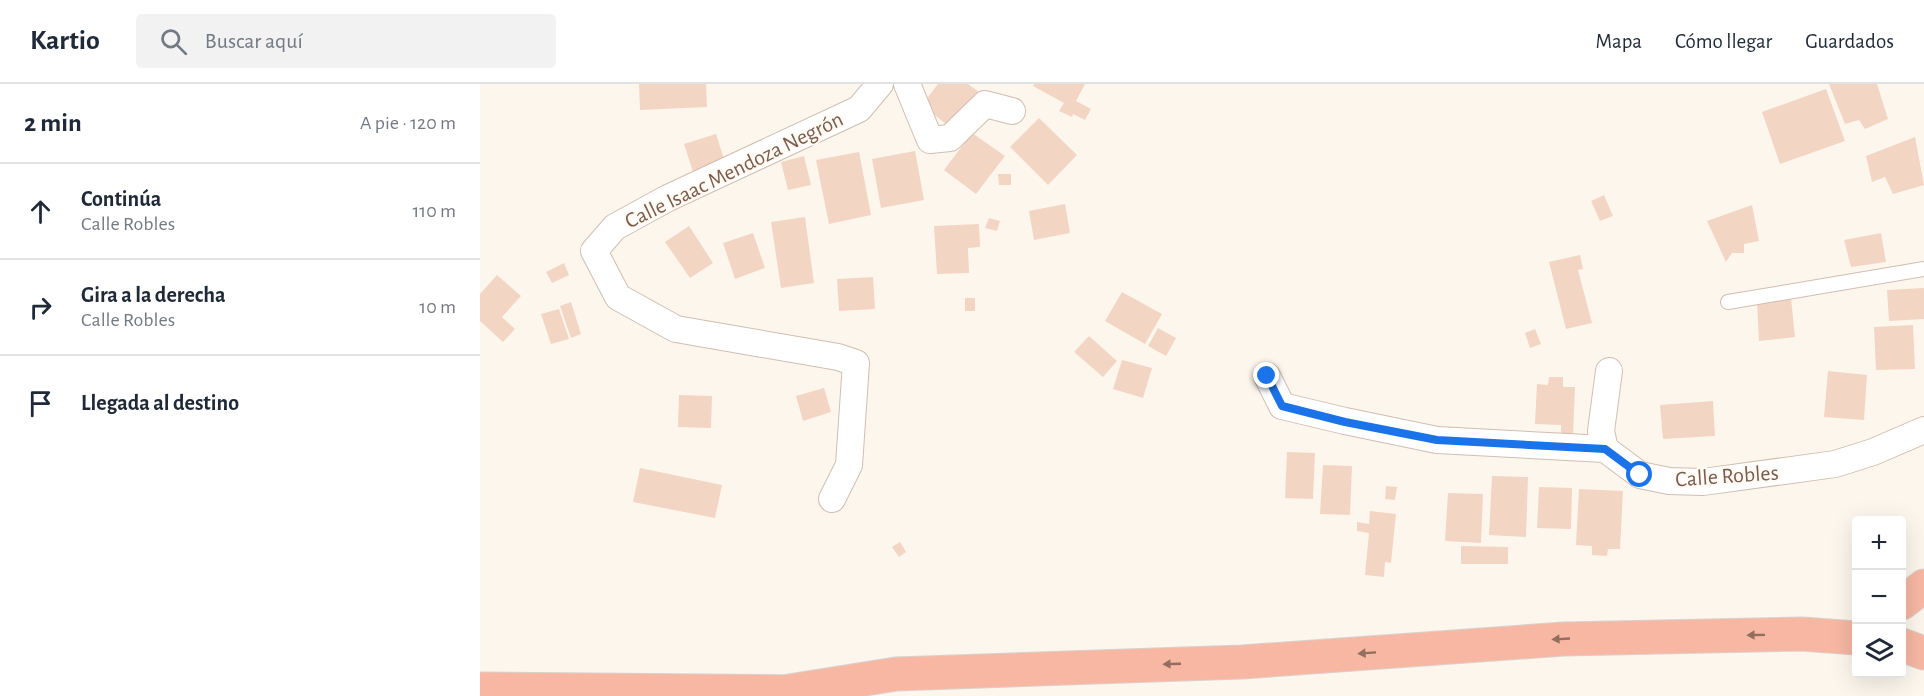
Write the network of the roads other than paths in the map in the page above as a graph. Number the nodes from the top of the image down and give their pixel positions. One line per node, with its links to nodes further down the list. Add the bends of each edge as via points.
1 (880, 84): 10 (street, Calle Isaac Mendoza Negrón, via 859,110 668,198 615,227 594,251 618,297 676,329 856,363 849,465)
2 (907, 84): 3 (street, via 930,140 950,138 985,104)
3 (1012, 111)
4 (1924, 269): 5 (lane)
5 (1728, 302)
6 (1609, 370): 9 (street, via 1601,431)
7 (1267, 376): 9 (street, via 1282,406 1345,422 1437,440)
8 (1924, 430): 9 (street, Calle Robles, via 1835,464 1703,482 1640,475)
9 (1605, 449)
10 (832, 499)
11 (1924, 586): 12 (highway)
12 (1906, 600)
13 (1852, 622): 14 (highway)
14 (1802, 634): 15 (highway); 19 (highway, one-way to 19, via 1564,639 1242,662 896,674)
15 (1852, 638)
16 (1906, 646): 17 (highway)
17 (1924, 652)
18 (480, 689): 19 (highway)
19 (783, 692): 20 (highway)
20 (924, 696)

